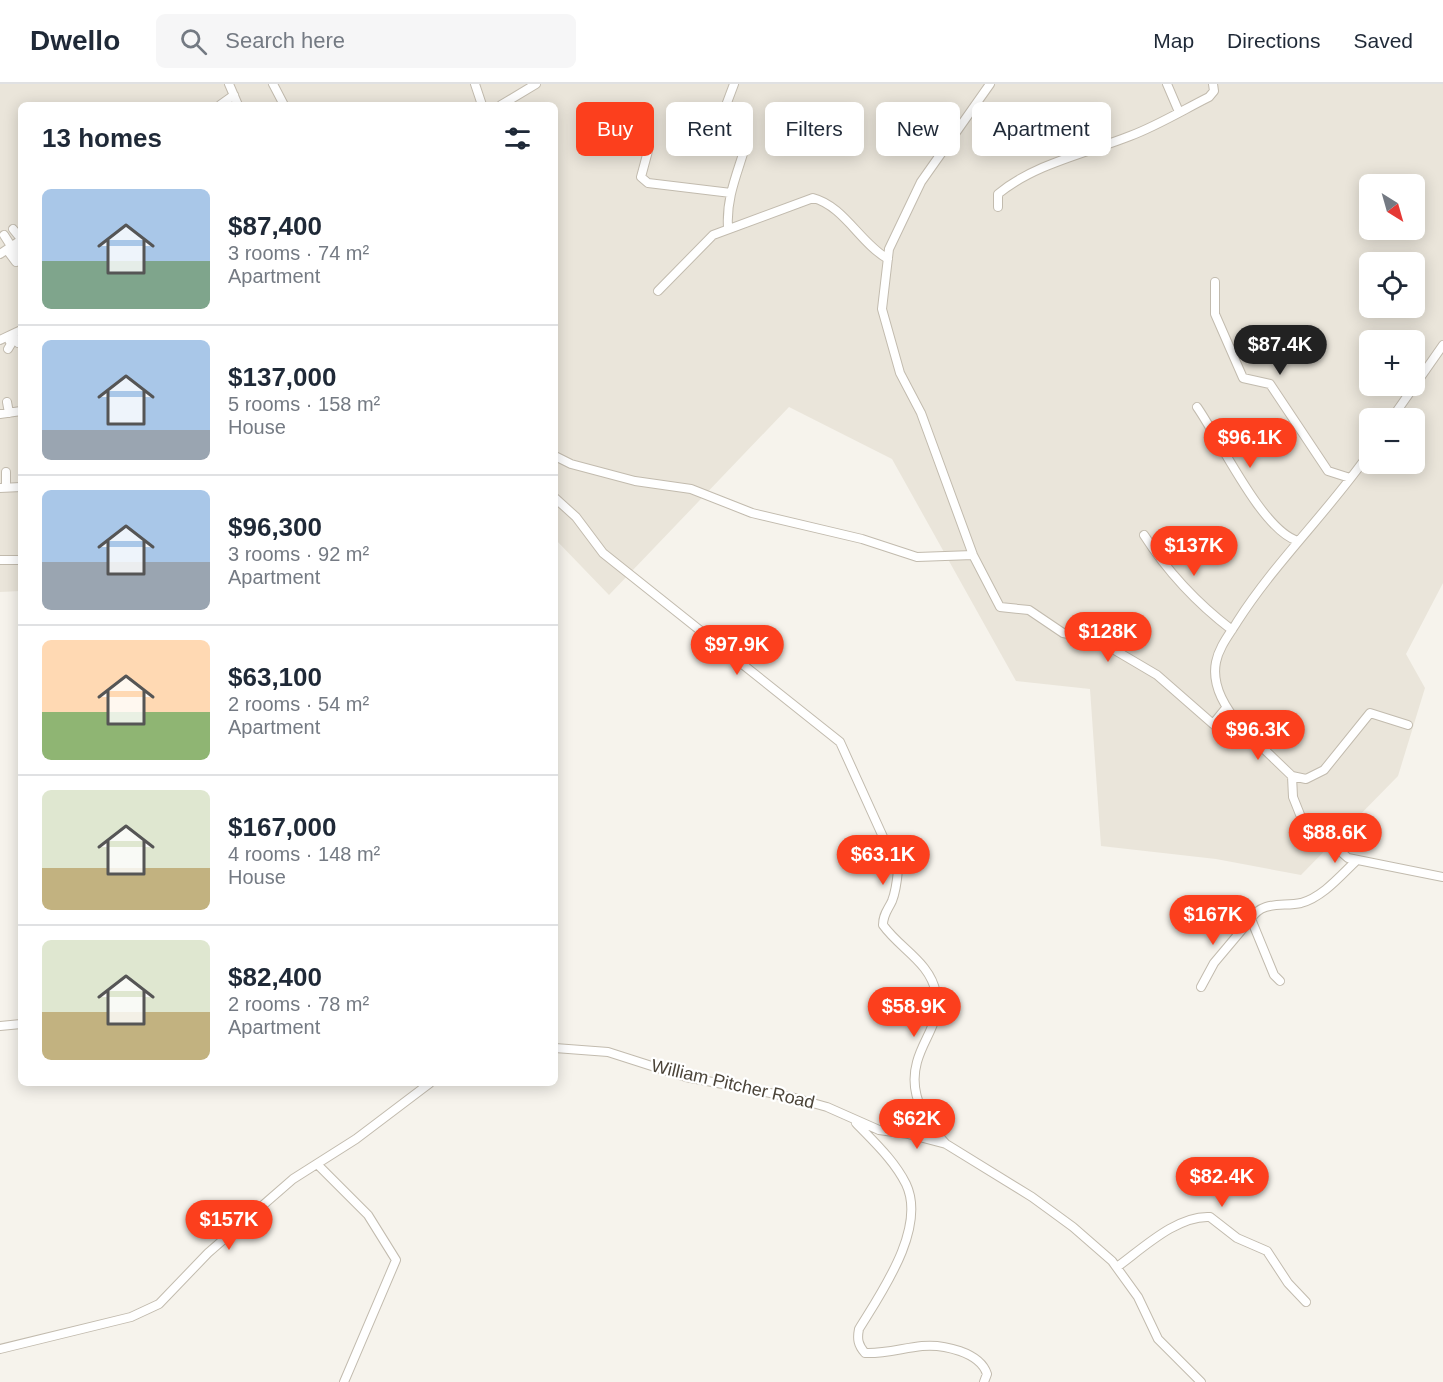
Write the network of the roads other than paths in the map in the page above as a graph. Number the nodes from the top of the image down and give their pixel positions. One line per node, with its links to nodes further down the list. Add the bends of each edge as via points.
1 (229, 84): 9 (street)
2 (273, 84): 12 (street)
3 (475, 84): 13 (street)
4 (536, 84): 14 (street)
5 (735, 84): 17 (street, via 722,116 746,144)
6 (990, 84): 24 (street, via 921,182 889,249)
7 (1167, 84): 15 (street)
8 (1213, 84): 15 (street, via 1214,91 1209,97)
9 (234, 95): 10 (street); 11 (street)
10 (224, 102)
11 (237, 102)
12 (282, 102)
13 (481, 102)
14 (506, 102)
15 (1179, 112): 18 (street, via 1133,135 1026,176 998,194)
16 (647, 156): 17 (street, via 641,177 648,183)
17 (731, 193): 19 (street)
18 (998, 207)
19 (728, 227): 24 (street, via 813,198 831,206); 26 (street, via 713,235)
20 (13, 229): 22 (street)
21 (4, 235): 22 (street)
22 (12, 246): 23 (street)
23 (18, 258)
24 (888, 259): 45 (street, via 882,309 900,373 921,413)
25 (1215, 282): 40 (street, via 1215,314 1243,378 1270,384 1328,471)
26 (658, 291)
27 (7, 338): 28 (street); 30 (street, via 11,344)
28 (18, 343)
29 (1443, 345): 33 (street)
30 (8, 349)
31 (7, 402): 35 (street)
32 (1197, 407): 44 (street, via 1256,502 1285,536)
33 (1399, 408)
34 (18, 412): 35 (street)
35 (9, 413): 36 (street)
36 (0, 414)
37 (558, 458): 45 (street, via 635,481 691,489 752,513 862,539 917,557)
38 (1359, 466): 40 (street)
39 (6, 472): 41 (street)
40 (1350, 478): 44 (street)
41 (3, 487)
42 (558, 501): 64 (street, via 576,517 603,553 840,742 898,870 896,889 885,910 883,925 928,971 936,991 938,1010 917,1062 916,1079 920,1110)
43 (1144, 535): 48 (street, via 1205,609)
44 (1298, 541): 48 (street)
45 (973, 555): 50 (street, via 1000,608 1029,610 1063,633 1096,639 1172,686)
46 (18, 560): 47 (street)
47 (0, 561)
48 (1232, 630): 49 (street, via 1216,663 1217,684)
49 (1226, 708): 50 (street); 52 (street)
50 (1213, 724): 52 (street)
51 (1408, 725): 53 (street, via 1370,713 1317,776)
52 (1242, 728): 53 (street)
53 (1292, 776): 54 (street, via 1294,803 1301,817 1348,858)
54 (1357, 860): 55 (street); 56 (street, via 1305,902 1258,909)
55 (1443, 877)
56 (1251, 920): 57 (street); 58 (street, via 1214,963)
57 (1280, 981)
58 (1202, 987)
59 (18, 1024): 60 (street)
60 (0, 1026)
61 (558, 1048): 63 (street, William Pitcher Road, via 608,1052 686,1077 791,1097 827,1107)
62 (422, 1086): 65 (street)
63 (855, 1122): 64 (street, William Pitcher Road); 70 (street, via 890,1159 907,1186 910,1208 906,1246 860,1329 860,1347 865,1353 924,1346 952,1350 977,1358 987,1374)
64 (946, 1144): 66 (street, William Pitcher Road, via 1065,1221)
65 (318, 1165): 68 (street, via 293,1179 208,1253 159,1304 131,1317); 69 (street, via 368,1215 396,1260)
66 (1116, 1268): 67 (street, via 1179,1225 1210,1217 1237,1238 1268,1251 1288,1283); 71 (street, William Pitcher Road, via 1138,1297 1158,1339)
67 (1306, 1302)
68 (0, 1348)
69 (344, 1382)
70 (984, 1382)
71 (1201, 1382)

